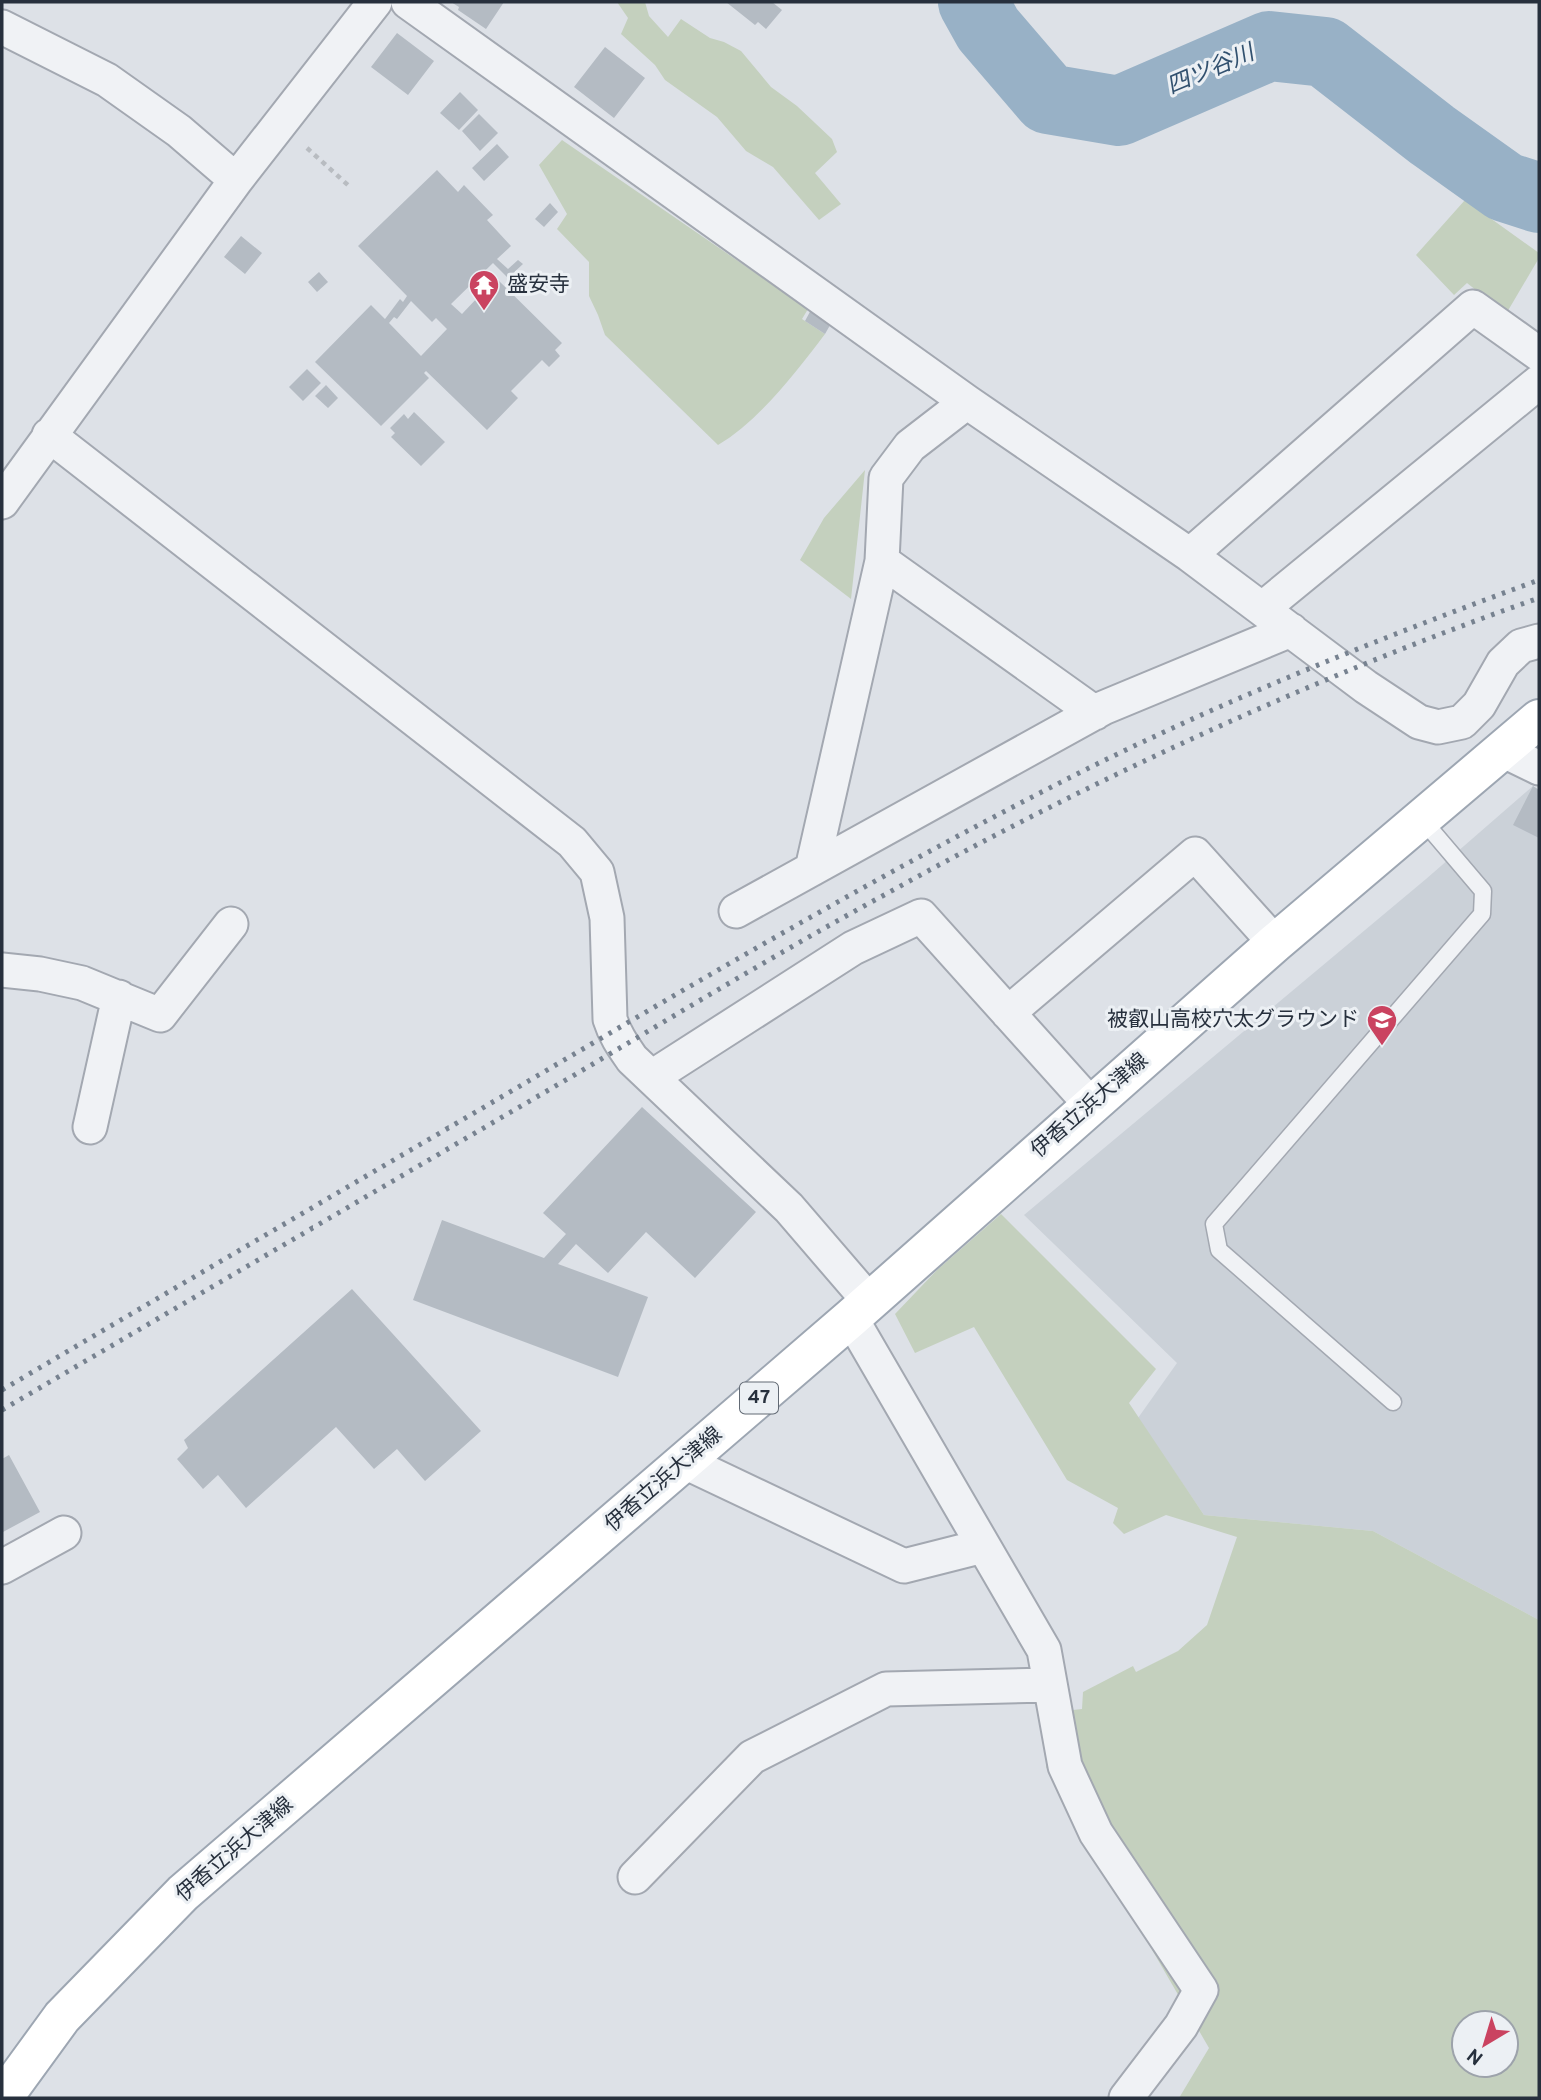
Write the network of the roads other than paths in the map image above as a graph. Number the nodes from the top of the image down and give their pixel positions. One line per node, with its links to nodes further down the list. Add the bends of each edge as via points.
1 (375, 2): 4 (street)
2 (408, 2): 7 (street)
3 (2, 27): 4 (street, via 107,79)
4 (236, 180): 8 (street)
5 (1539, 354): 10 (street, via 1473,307)
6 (1539, 382): 12 (street)
7 (967, 402): 10 (street); 11 (street, via 910,446 886,478)
8 (49, 435): 9 (street); 27 (street, via 572,842 597,872 607,918 614,1031 632,1059)
9 (2, 502)
10 (1190, 555): 12 (street)
11 (881, 561): 15 (street); 20 (street)
12 (1262, 609): 13 (street)
13 (1291, 631): 14 (street, via 1394,707 1438,727 1462,722 1479,705 1503,663 1521,646); 15 (street)
14 (1539, 641)
15 (1095, 713): 20 (street)
16 (1539, 719): 17 (main road, 伊香立浜大津線 / 47)
17 (1502, 750): 18 (street); 19 (main road, 伊香立浜大津線 / 47)
18 (1539, 768)
19 (1421, 818): 23 (main road, 伊香立浜大津線 / 47); 31 (lane, via 1483,891 1482,914 1214,1224 1219,1250)
20 (812, 869): 21 (street)
21 (736, 911)
22 (231, 924): 25 (street, via 160,1015)
23 (1275, 943): 26 (street, via 1195,854); 28 (main road, 伊香立浜大津線 / 47)
24 (2, 970): 25 (street, via 82,983)
25 (119, 997): 29 (street)
26 (1008, 1013): 27 (street, via 921,916 853,948); 28 (street)
27 (653, 1077): 30 (street, via 789,1208)
28 (1091, 1105): 30 (main road, 伊香立浜大津線 / 47)
29 (90, 1127)
30 (860, 1310): 32 (main road, 伊香立浜大津線 / 47); 34 (street)
31 (1393, 1402)
32 (685, 1462): 34 (street, via 904,1566); 38 (main road, 伊香立浜大津線 / 47, via 183,1893 62,2017)
33 (64, 1533): 35 (street)
34 (984, 1546): 36 (street, via 1044,1650)
35 (2, 1567)
36 (1051, 1685): 37 (street, via 886,1689 752,1757); 39 (street, via 1065,1766 1096,1833 1201,1990 1181,2026)
37 (635, 1877)
38 (3, 2098)
39 (1126, 2098)

